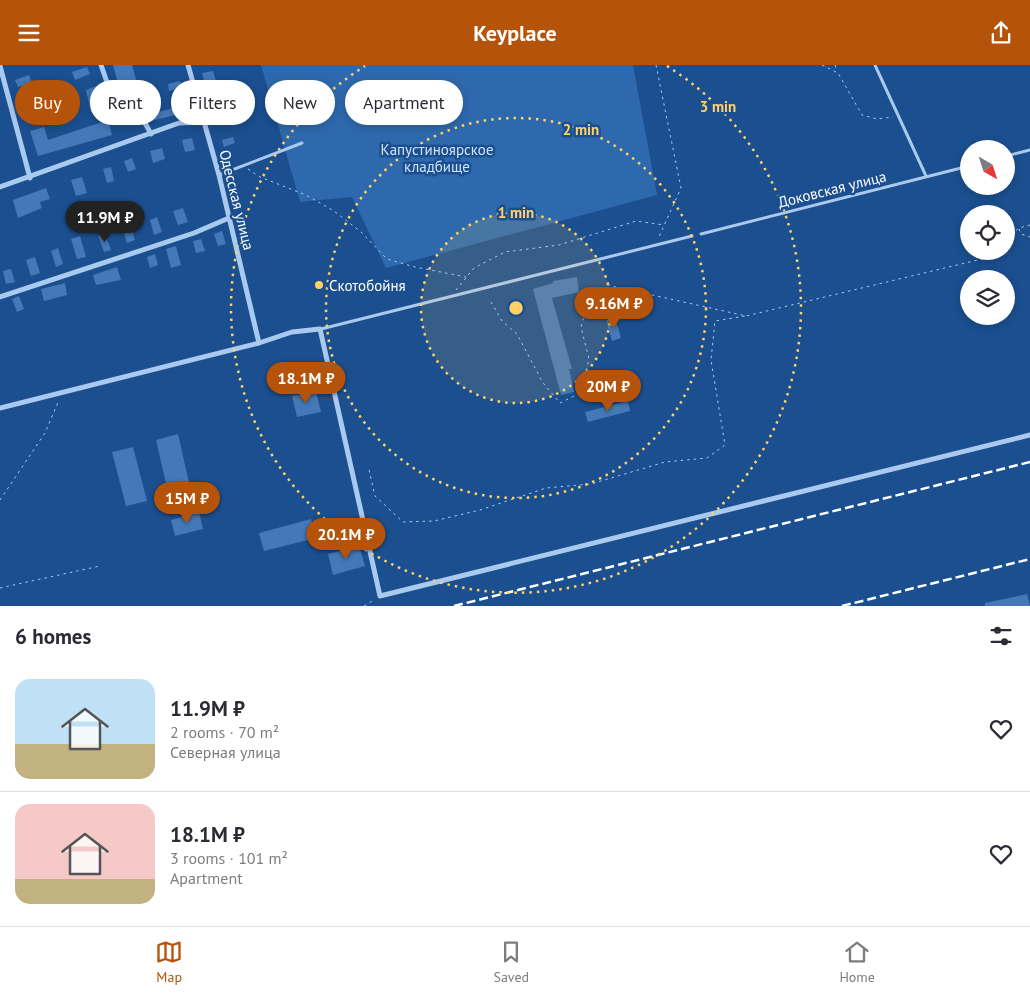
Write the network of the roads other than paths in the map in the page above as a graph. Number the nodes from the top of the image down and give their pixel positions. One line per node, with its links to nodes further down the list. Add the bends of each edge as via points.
1 (101, 65): 8 (street, via 109,88 122,92 138,109)
2 (188, 65): 5 (street, Одесская улица)
3 (875, 65): 15 (lane)
4 (0, 67): 14 (street)
5 (192, 80)
6 (174, 125): 8 (street)
7 (205, 125): 13 (street, Одесская улица)
8 (151, 134): 14 (street)
9 (302, 143): 13 (lane)
10 (1030, 150): 11 (lane)
11 (1015, 154)
12 (960, 168): 15 (lane, Доковская улица)
13 (219, 175): 17 (street, Одесская улица)
14 (30, 177): 16 (street)
15 (926, 177): 18 (lane, Доковская улица)
16 (0, 187)
17 (229, 218): 20 (street, via 194,233); 22 (street, Одесская улица)
18 (701, 234)
19 (692, 236): 21 (lane)
20 (0, 297)
21 (320, 329): 22 (street, via 292,332); 24 (street, via 380,596)
22 (259, 343): 23 (street)
23 (0, 408)
24 (1030, 435)

